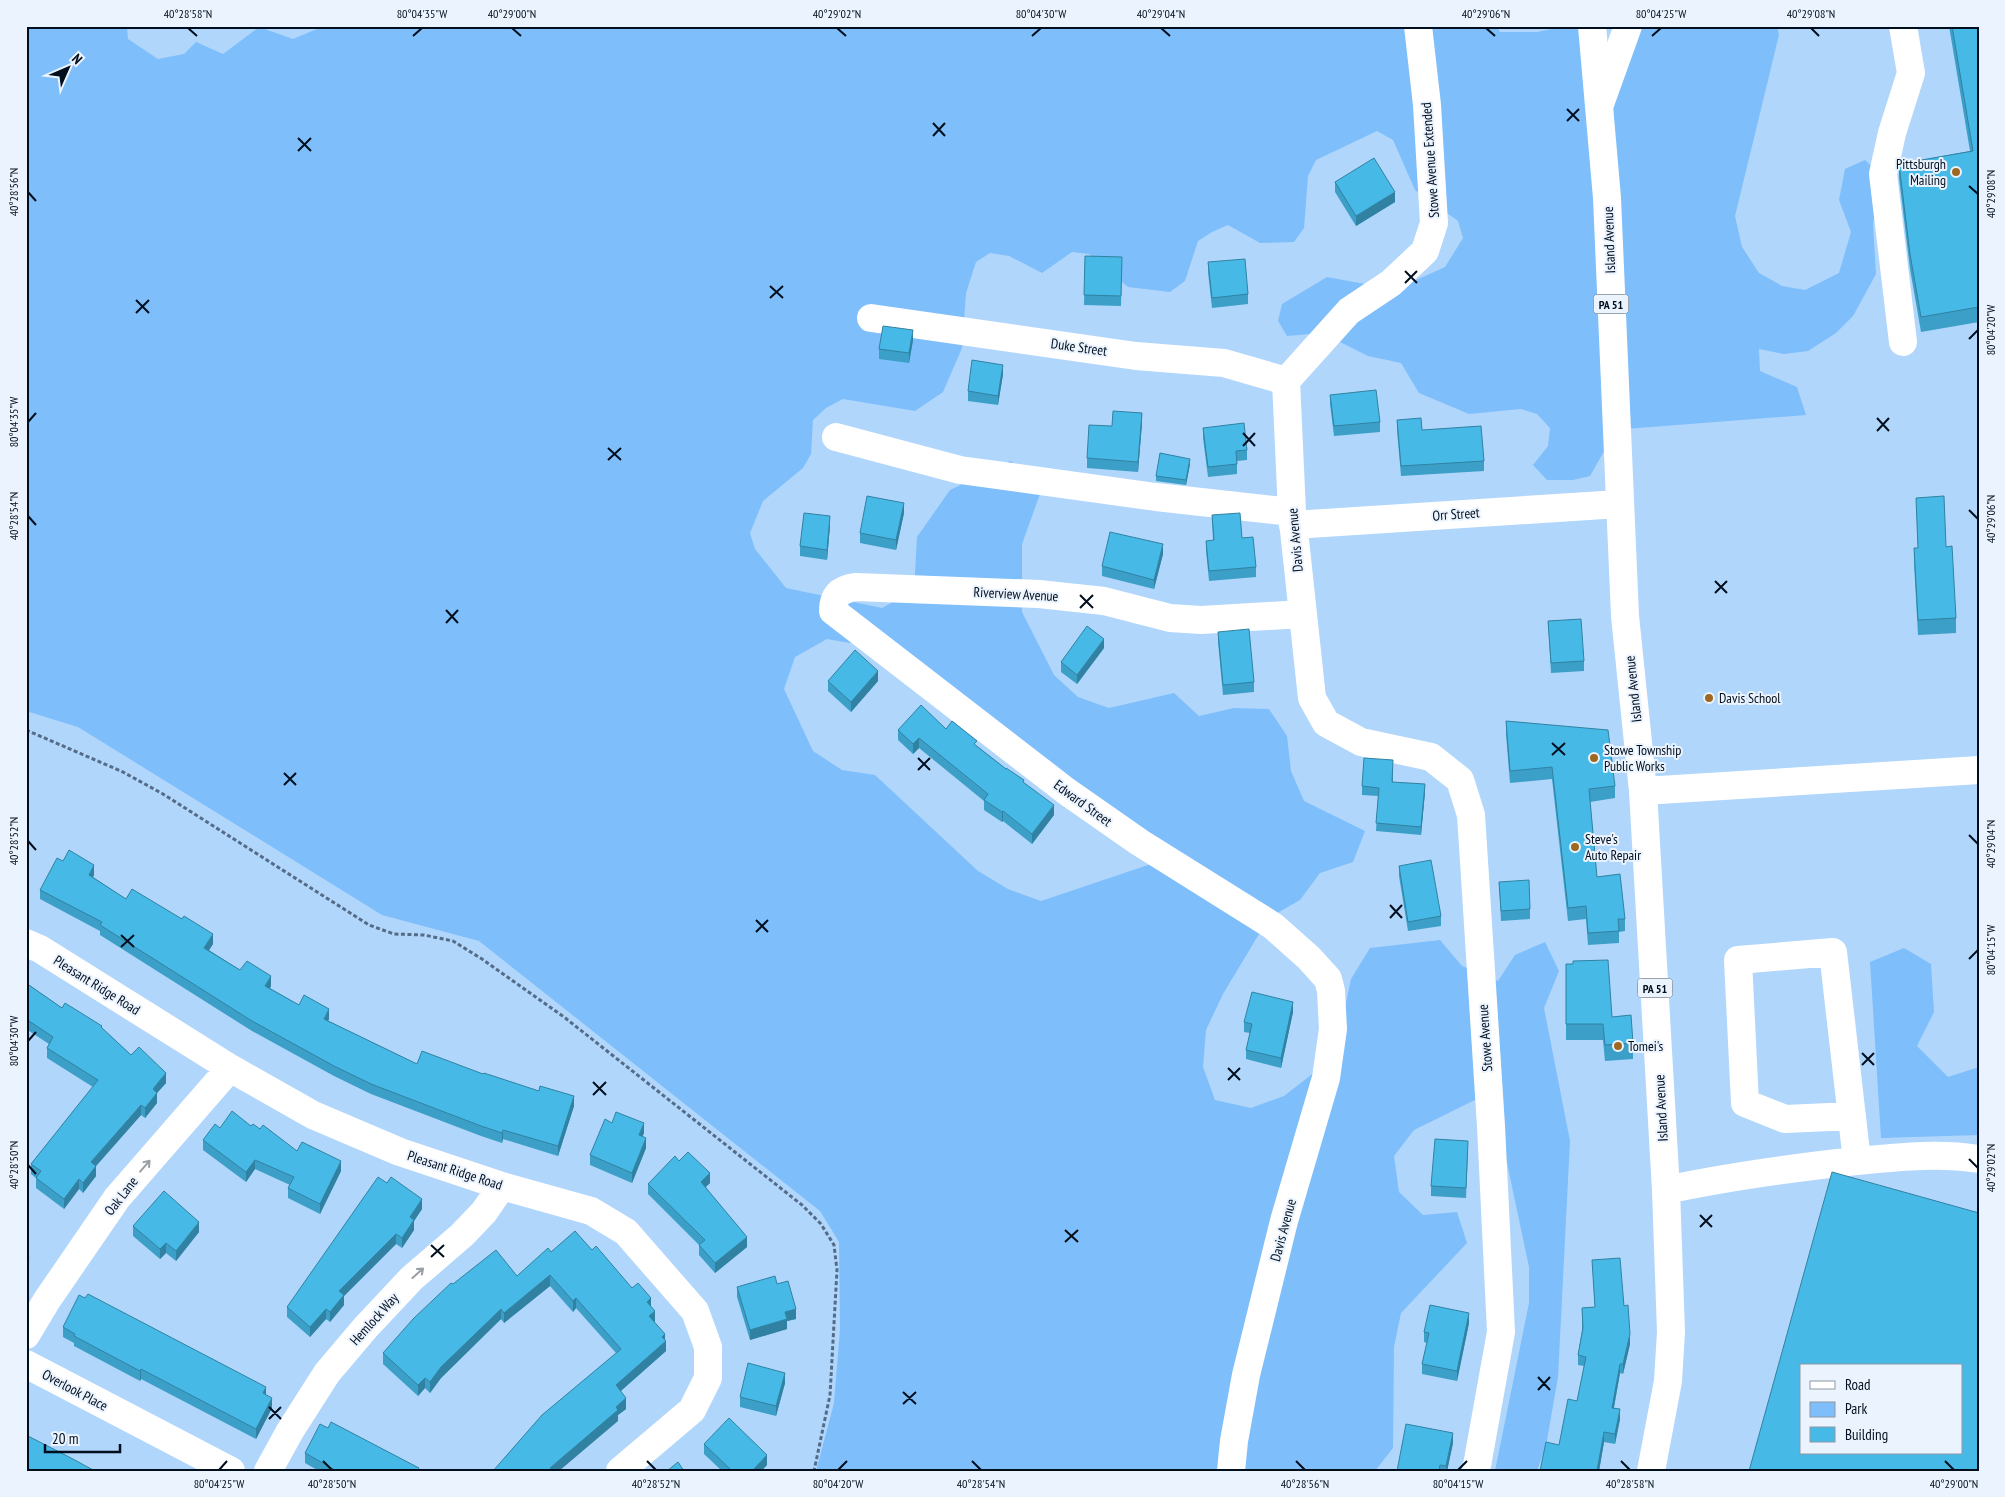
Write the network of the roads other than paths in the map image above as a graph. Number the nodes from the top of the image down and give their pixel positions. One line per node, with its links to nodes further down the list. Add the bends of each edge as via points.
1 (1418, 26): 8 (street, Stowe Avenue Extended, via 1427,105 1434,223 1425,250 1391,283 1350,311)
2 (1592, 26): 5 (street, Island Avenue / PA 51)
3 (1628, 26): 5 (street)
4 (1903, 26): 7 (street, via 1912,73 1892,133 1883,174)
5 (1600, 104): 10 (street, Island Avenue / PA 51, via 1607,198)
6 (871, 318): 8 (street, Duke Street, via 1136,356 1224,363)
7 (1903, 342)
8 (1286, 381): 11 (street, Davis Avenue)
9 (836, 437): 11 (street, Orr Street, via 960,470)
10 (1619, 504): 11 (street, Orr Street); 16 (street, Island Avenue / PA 51)
11 (1293, 518): 13 (street, Davis Avenue)
12 (833, 611): 13 (street, Riverview Avenue, via 833,601 838,593 856,587 1039,594 1104,601 1170,618 1201,620); 18 (street, Edward Street, via 1066,791 1139,842 1272,926 1309,958 1328,979)
13 (1302, 614): 14 (street, Davis Avenue)
14 (1312, 698): 31 (street, Stowe Avenue, via 1326,723 1360,742 1431,757 1460,780 1471,815 1501,1332)
15 (1979, 770): 16 (street)
16 (1643, 791): 24 (street, Island Avenue / PA 51)
17 (26, 943): 19 (street, Pleasant Ridge Road)
18 (1331, 991): 30 (street, Davis Avenue, via 1333,1028 1326,1078 1284,1221 1246,1375)
19 (230, 1068): 23 (street, Pleasant Ridge Road, via 339,1126 400,1152); 25 (street, Oak Lane, one-way to 19, via 117,1198)
20 (1852, 1116): 20 (street, via 1833,952 1738,960 1744,1103 1785,1119); 22 (street)
21 (1979, 1159): 22 (street, via 1909,1156)
22 (1857, 1161): 24 (street, via 1769,1170)
23 (502, 1186): 28 (street, Hemlock Way, one-way to 23, via 327,1373 412,1278 484,1212); 29 (street, Pleasant Ridge Road, via 591,1211 626,1232 695,1311 708,1346 708,1378 692,1410)
24 (1666, 1190): 32 (street, Island Avenue / PA 51, via 1668,1381)
25 (26, 1335)
26 (26, 1364): 27 (street, Overlook Place)
27 (231, 1471)
28 (268, 1471)
29 (620, 1471)
30 (1231, 1471)
31 (1476, 1471)
32 (1651, 1471)

